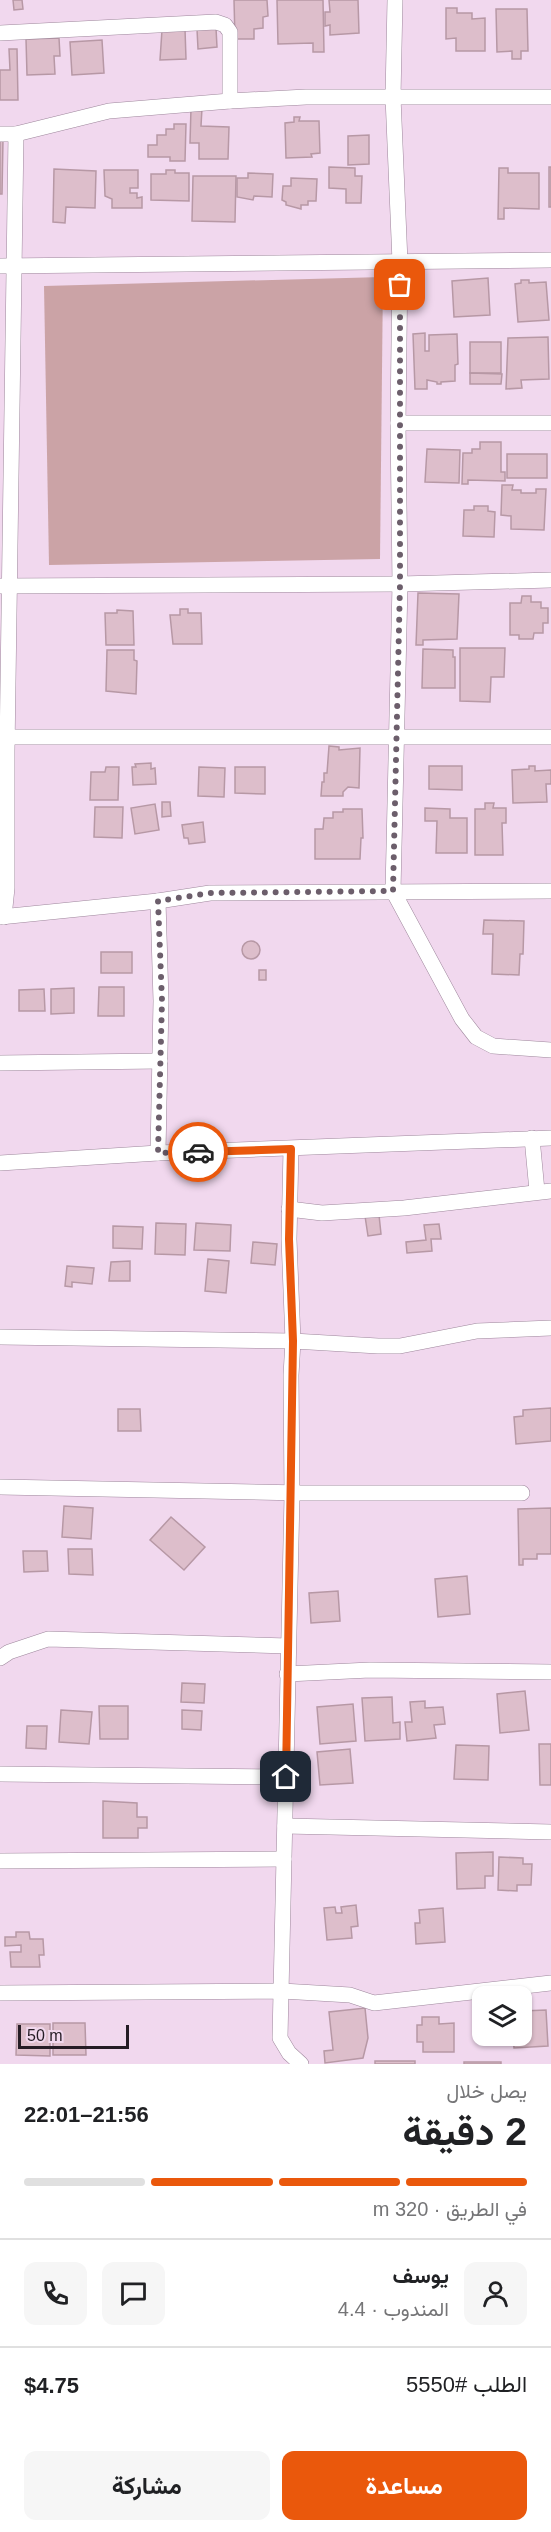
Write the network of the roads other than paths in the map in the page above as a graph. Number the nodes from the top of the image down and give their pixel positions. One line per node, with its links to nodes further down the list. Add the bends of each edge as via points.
1 (395, 0): 3 (street)
2 (0, 33): 5 (street, via 216,22 230,32)
3 (393, 97): 4 (street); 5 (street); 9 (street)
4 (551, 97)
5 (230, 101): 7 (street, via 109,111)
6 (0, 134): 7 (street)
7 (16, 134): 10 (street)
8 (551, 260): 9 (street)
9 (400, 262): 10 (street); 11 (street)
10 (8, 266): 13 (street)
11 (398, 423): 12 (street); 15 (street)
12 (551, 423)
13 (6, 437): 16 (street)
14 (551, 580): 15 (street)
15 (400, 584): 16 (street); 17 (street)
16 (5, 586): 19 (street)
17 (396, 737): 18 (street); 19 (street); 20 (street)
18 (551, 737)
19 (4, 747): 23 (street, via 7,888)
20 (393, 891): 21 (street); 22 (street, via 210,893); 24 (street, via 462,1019 476,1037 493,1046)
21 (551, 891)
22 (158, 901): 23 (street); 25 (street)
23 (2, 917)
24 (551, 1050)
25 (160, 1061): 26 (street); 30 (street)
26 (0, 1063)
27 (532, 1138): 28 (street); 29 (street); 32 (street)
28 (551, 1138)
29 (291, 1149): 30 (street); 33 (street)
30 (158, 1153): 31 (street)
31 (0, 1163)
32 (544, 1191): 33 (street, via 404,1208 322,1213)
33 (289, 1209): 36 (street)
34 (551, 1328): 36 (street, via 477,1331 400,1346)
35 (0, 1337): 36 (street)
36 (293, 1341): 38 (street)
37 (0, 1487): 38 (street)
38 (292, 1493): 39 (street); 40 (street)
39 (522, 1493)
40 (288, 1646): 41 (street, via 48,1639); 43 (street)
41 (0, 1658)
42 (551, 1672): 43 (street, via 370,1670)
43 (287, 1674): 45 (street)
44 (0, 1774): 45 (street)
45 (286, 1777): 46 (street)
46 (285, 1826): 47 (street); 48 (street)
47 (551, 1832)
48 (284, 1858): 49 (street); 51 (street)
49 (0, 1861)
50 (551, 1983): 51 (street, via 374,2003 350,1995)
51 (282, 1991): 52 (street); 53 (street, via 280,2038)
52 (0, 1993)
53 (301, 2064)

